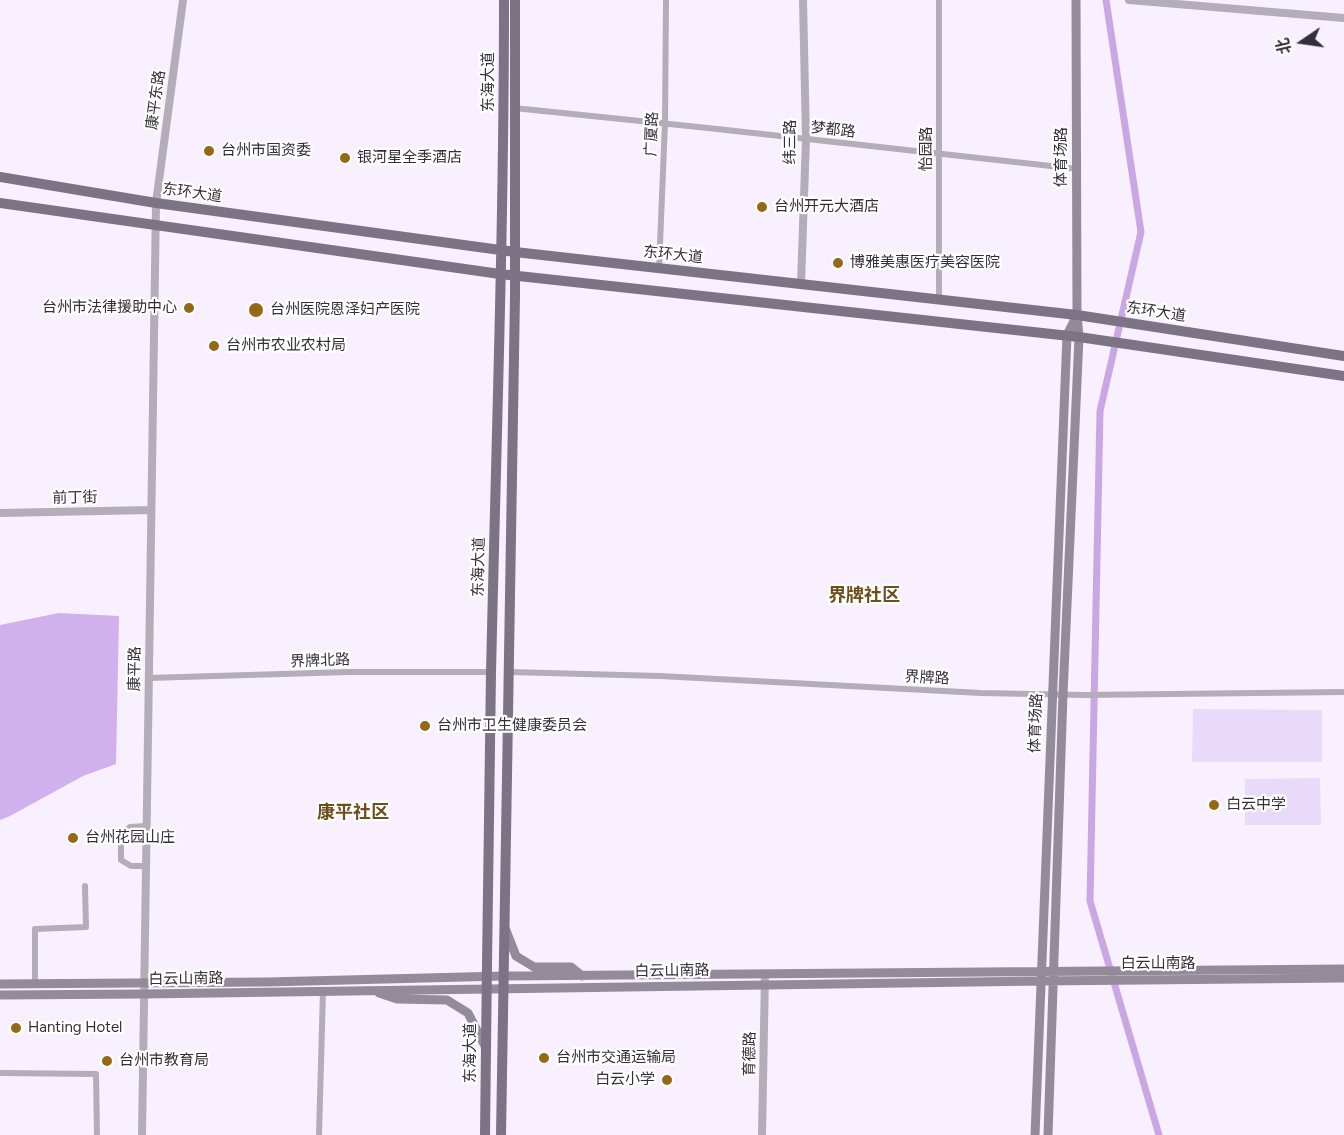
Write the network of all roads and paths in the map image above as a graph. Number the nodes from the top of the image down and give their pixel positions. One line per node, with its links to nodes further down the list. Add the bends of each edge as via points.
1 (183, 0): 17 (street, 康平东路)
2 (504, 0): 19 (main road, 东海大道)
3 (515, 0): 10 (main road, 东海大道)
4 (666, 0): 11 (street, 广厦路)
5 (803, 0): 12 (street, 纬三路)
6 (939, 0): 13 (street, 怡园路)
7 (1076, 0): 14 (main road, 体育场路)
8 (1129, 0): 9 (street)
9 (1344, 18)
10 (514, 108): 11 (street, 梦都路); 20 (main road, 东海大道)
11 (665, 123): 12 (street, 梦都路); 21 (street, 广厦路)
12 (806, 139): 13 (street, 梦都路); 24 (street, 纬三路)
13 (939, 154): 14 (street, 梦都路); 25 (street, 怡园路)
14 (1078, 169): 26 (main road, 体育场路)
15 (0, 177): 17 (main road, 东环大道)
16 (0, 203): 18 (main road)
17 (156, 203): 18 (street, 康平路); 19 (main road, 东环大道)
18 (155, 225): 22 (main road); 32 (street, 康平路)
19 (501, 250): 20 (main road, 东环大道); 22 (main road, 东海大道)
20 (515, 252): 21 (main road, 东环大道); 23 (main road, 东海大道)
21 (659, 269): 24 (main road, 东环大道)
22 (500, 274): 23 (main road); 34 (main road, 东海大道)
23 (515, 276): 27 (main road); 35 (main road, 东海大道)
24 (801, 284): 25 (main road, 东环大道)
25 (939, 298): 26 (main road, 东环大道)
26 (1077, 315): 27 (main road, 体育场路); 28 (main road, 体育场路); 29 (main road, 东环大道)
27 (1067, 335): 28 (main road); 38 (main road, 体育场路)
28 (1079, 337): 30 (main road); 39 (main road, 体育场路)
29 (1341, 354)
30 (1339, 375): 31 (main road)
31 (1344, 384)
32 (151, 510): 33 (street, 前丁街); 36 (street, 康平路)
33 (0, 513)
34 (491, 672): 36 (street, 界牌北路); 51 (main road, 东海大道)
35 (509, 672): 38 (street, 界牌路); 43 (main road, 东海大道)
36 (148, 678): 40 (street, 康平路)
37 (1344, 692): 39 (street, 界牌路)
38 (1052, 694): 39 (street, 界牌路); 49 (main road, 体育场路)
39 (1063, 694): 50 (main road, 体育场路)
40 (146, 826): 41 (street, 康平路); 41 (street, via 130,827 121,834 121,860 131,866)
41 (146, 866): 55 (street, 康平路)
42 (86, 886): 54 (street, via 86,927 35,929)
43 (504, 925): 46 (main road, via 516,956 534,967 571,967); 48 (main road, 东海大道)
44 (1344, 969): 47 (main road, 白云山南路)
45 (765, 974): 46 (main road, 白云山南路); 49 (main road, 白云山南路); 56 (street, 育德路)
46 (582, 975): 48 (main road, 白云山南路)
47 (1128, 975): 50 (main road, 白云山南路); 52 (main road, 白云山南路)
48 (504, 976): 51 (main road, 白云山南路); 57 (main road, 东海大道)
49 (1041, 976): 50 (main road, 白云山南路); 56 (main road, 白云山南路); 71 (main road, 体育场路)
50 (1053, 976): 72 (main road, 体育场路)
51 (486, 977): 55 (main road, 白云山南路); 58 (main road, 东海大道)
52 (1344, 978)
53 (0, 984): 54 (main road, 白云山南路)
54 (35, 984): 55 (main road, 白云山南路)
55 (144, 984): 61 (street, 康平路)
56 (765, 985): 57 (main road, 白云山南路); 70 (street, 育德路)
57 (504, 988): 58 (main road, 白云山南路); 69 (main road, 东海大道)
58 (486, 989): 59 (main road, 白云山南路); 63 (main road, 东海大道)
59 (374, 991): 60 (main road, 白云山南路); 63 (main road, via 397,999 447,1000 468,1013)
60 (324, 992): 61 (main road, 白云山南路); 67 (street)
61 (144, 994): 62 (main road, 白云山南路); 66 (street, 康平路)
62 (0, 995)
63 (486, 1048): 68 (main road, 东海大道)
64 (0, 1073): 65 (street, via 96,1074)
65 (97, 1135)
66 (142, 1135)
67 (319, 1135)
68 (485, 1135)
69 (501, 1135)
70 (762, 1135)
71 (1035, 1135)
72 (1048, 1135)

